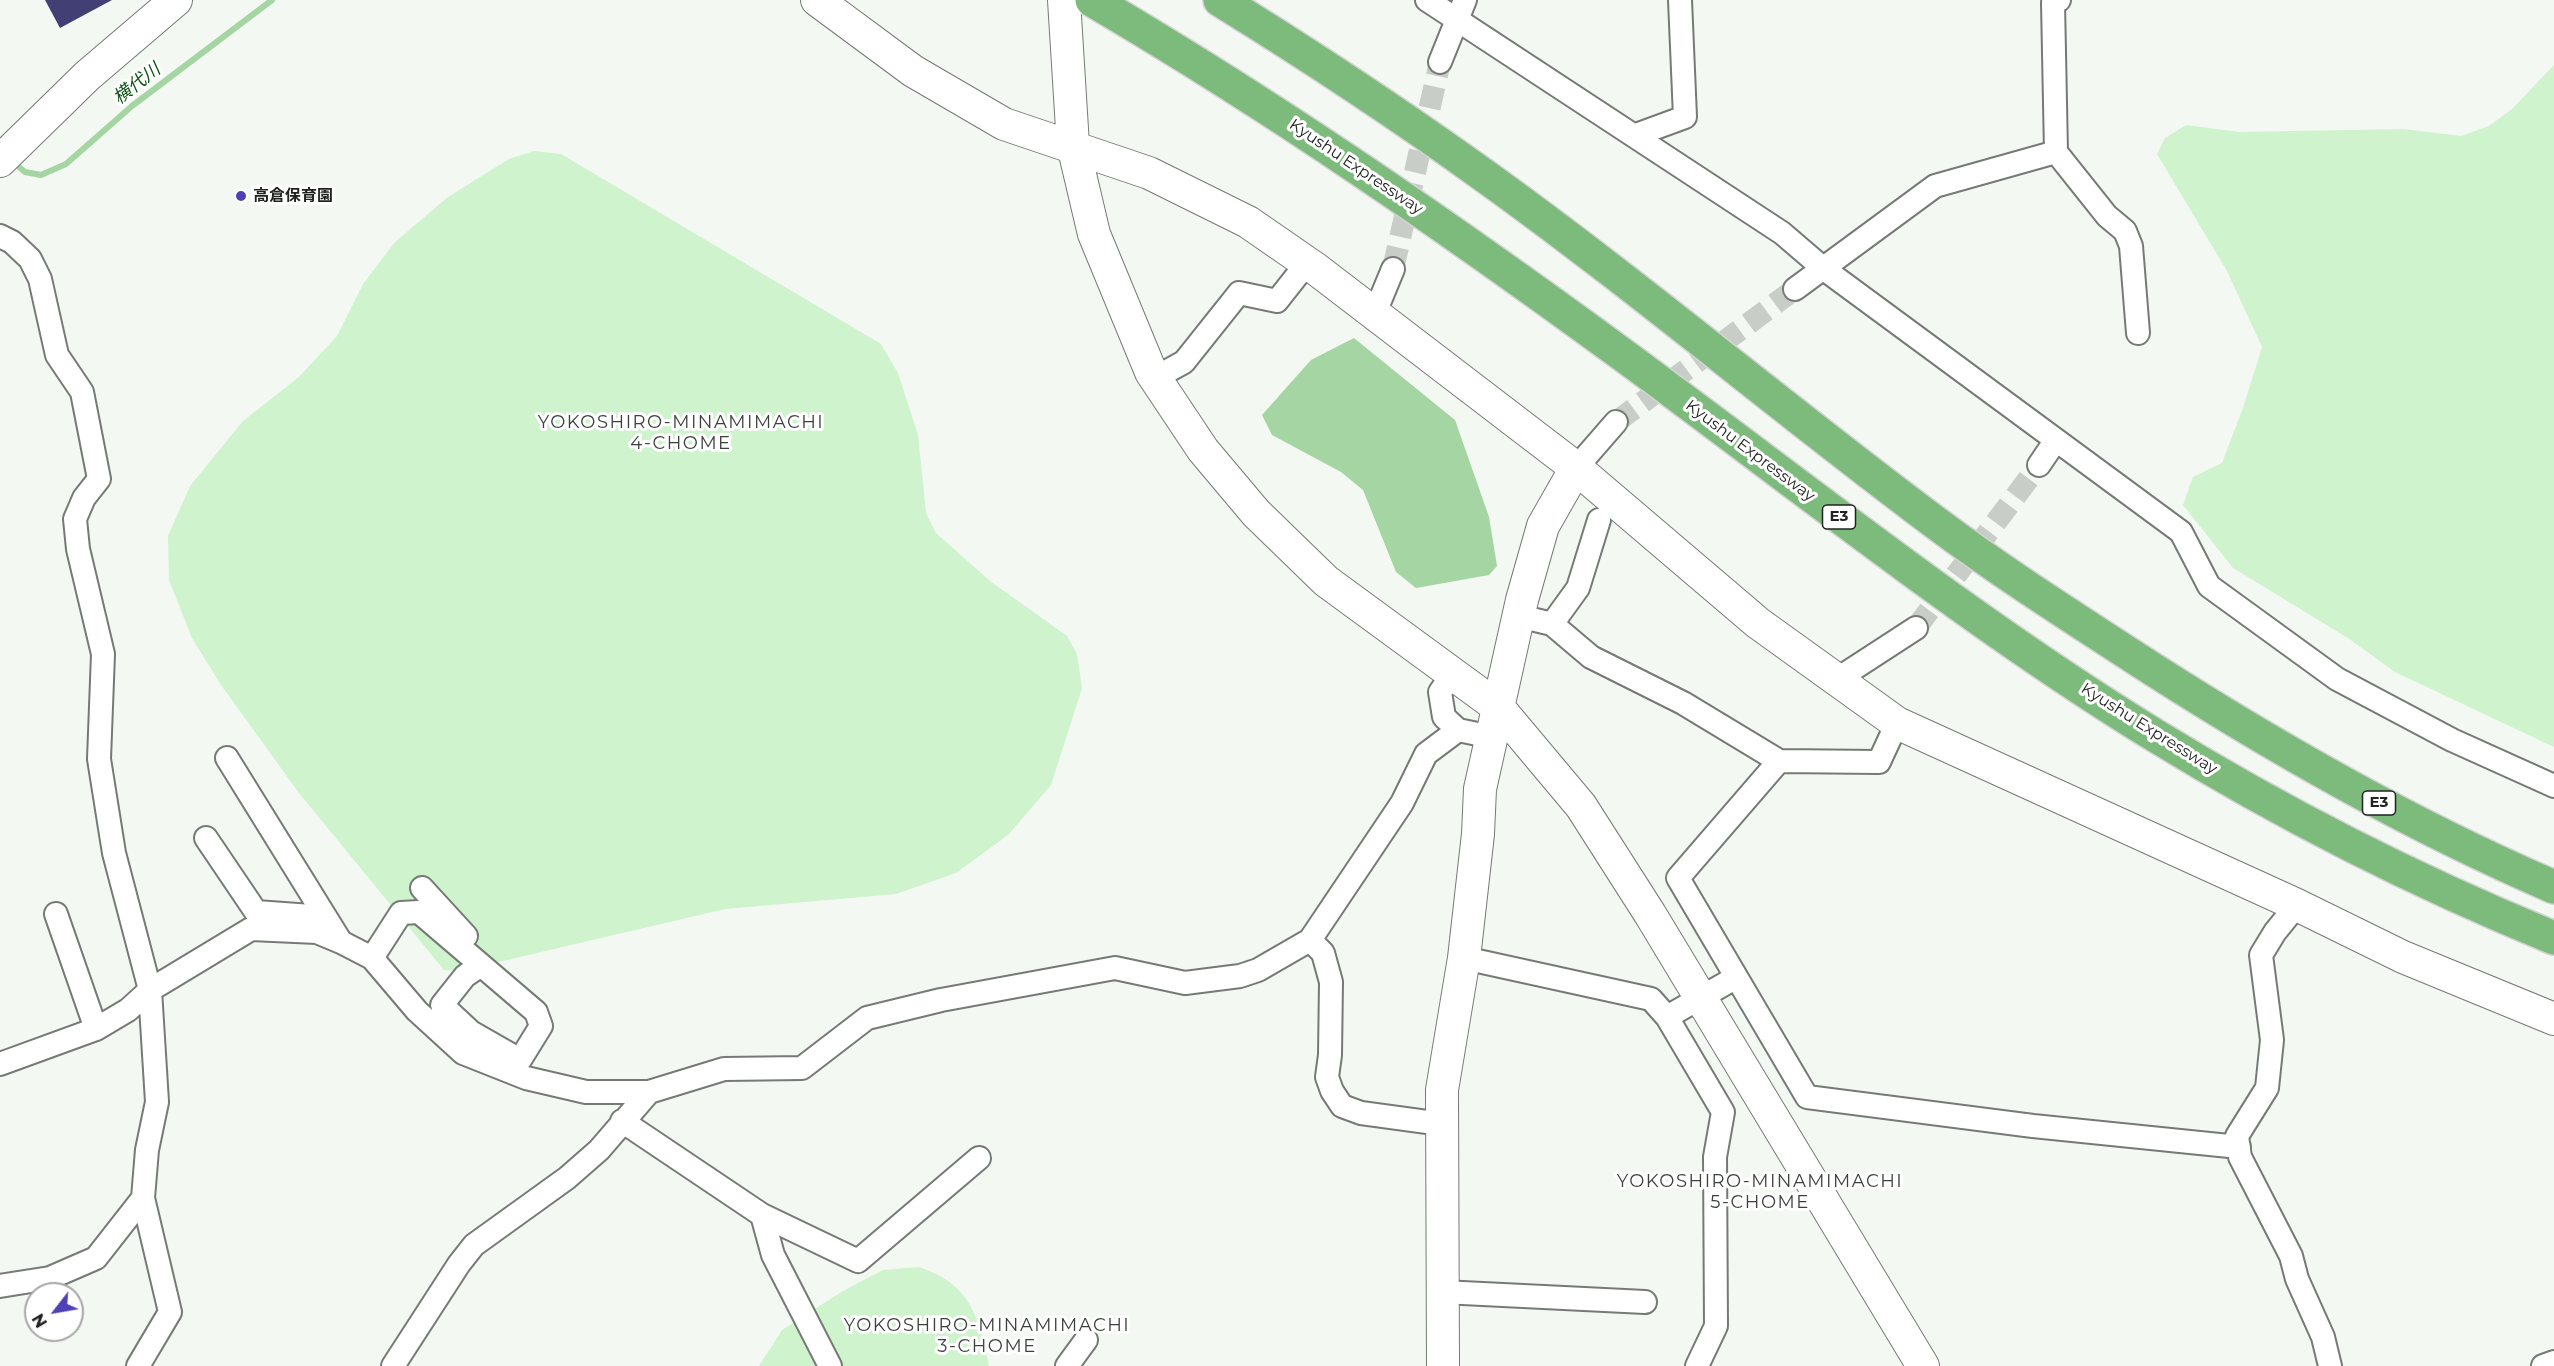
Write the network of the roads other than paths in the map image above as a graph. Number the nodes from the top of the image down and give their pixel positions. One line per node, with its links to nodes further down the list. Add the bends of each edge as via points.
1 (176, 0): 14 (street, via 87,76)
2 (816, 0): 12 (street, via 913,71 1004,124)
3 (1064, 0): 12 (street)
4 (1092, 0): 47 (highway, Kyushu Expressway / E3, via 1293,124 1464,240 1912,570 2156,736 2301,819)
5 (1220, 0): 33 (highway, E3, via 1312,57 1483,174 1939,526)
6 (1427, 0): 9 (street)
7 (1680, 0): 11 (street, via 1685,117)
8 (2055, 1): 13 (street)
9 (1461, 10): 10 (street); 11 (street)
10 (1440, 62)
11 (1636, 135): 18 (street, via 1782,232)
12 (1073, 145): 16 (street, via 1159,177 1248,222); 22 (street, via 1094,234)
13 (2056, 152): 18 (street, via 1935,186); 21 (street, via 2107,216 2125,231 2131,246)
14 (0, 161)
15 (0, 236): 53 (street, via 30,259 40,279 57,355 82,392 99,479 84,498 75,519 78,549 103,654 99,759 114,853)
16 (1307, 263): 20 (street); 22 (street, via 1277,301 1239,293 1184,362)
17 (1393, 269): 20 (street)
18 (1824, 270): 19 (street); 24 (street)
19 (1795, 290)
20 (1374, 315): 26 (street)
21 (2138, 333)
22 (1155, 378): 31 (street, via 1203,450 1256,513 1326,581)
23 (1616, 422): 26 (street)
24 (2056, 440): 25 (street); 39 (street, via 2181,532 2209,586 2337,679 2452,740)
25 (2039, 465)
26 (1576, 468): 28 (street, via 1543,526); 32 (street, via 1758,623)
27 (1599, 520): 29 (street, via 1578,588)
28 (1519, 616): 29 (street); 34 (street)
29 (1552, 624): 38 (street, via 1591,657 1683,703)
30 (1916, 628): 32 (street)
31 (1453, 674): 34 (street); 36 (street, via 1440,692 1444,717)
32 (1836, 680): 35 (street)
33 (2211, 707): 41 (highway); 42 (highway, E3, via 2432,831)
34 (1495, 722): 36 (street); 51 (street, via 1480,789); 54 (street, via 1581,806)
35 (1897, 723): 38 (street, via 1879,762); 44 (street)
36 (1458, 730): 48 (street, via 1426,754 1402,803)
37 (227, 758): 46 (street)
38 (1779, 761): 52 (street, via 1678,878)
39 (2554, 786)
40 (206, 838): 46 (street, via 256,912)
41 (2554, 870)
42 (2554, 886)
43 (422, 888): 50 (street, via 476,946 476,961 419,912 401,913)
44 (2297, 905): 56 (street, via 2403,957); 62 (street, via 2261,955 2272,1040 2267,1088 2237,1136)
45 (56, 914): 57 (street)
46 (325, 917): 49 (street)
47 (2554, 938)
48 (1310, 940): 59 (street, via 1240,976 1185,983 1115,968 941,1000 867,1018 802,1068 724,1069); 61 (street, via 1323,952 1331,982 1328,1077 1342,1106 1360,1113)
49 (340, 942): 50 (street); 53 (street, via 317,932 251,929)
50 (372, 958): 59 (street, via 417,1011 463,1053 526,1078 586,1092)
51 (1464, 958): 55 (street, via 1651,999); 61 (street, via 1442,1090)
52 (1735, 978): 54 (street); 62 (street, via 1807,1097)
53 (150, 990): 57 (street, via 128,1010); 64 (street, via 158,1102 147,1150)
54 (1700, 998): 55 (street); 77 (street)
55 (1667, 1017): 76 (street, via 1723,1112 1715,1157 1716,1326)
56 (2554, 1019)
57 (96, 1029): 58 (street)
58 (0, 1064)
59 (649, 1092): 60 (street)
60 (622, 1121): 65 (street); 72 (street, via 599,1150 567,1178 474,1245)
61 (1442, 1124): 67 (street)
62 (2239, 1147): 78 (street, via 2240,1157 2291,1256 2323,1337)
63 (979, 1158): 65 (street, via 858,1261)
64 (143, 1198): 66 (street, via 96,1258 50,1278); 71 (street, via 170,1312)
65 (762, 1215): 73 (street, via 773,1255)
66 (0, 1286)
67 (1442, 1292): 68 (street); 75 (street)
68 (1645, 1302)
69 (1086, 1340): 74 (street)
70 (2554, 1362): 79 (street)
71 (138, 1366)
72 (393, 1366)
73 (830, 1366)
74 (1067, 1366)
75 (1443, 1366)
76 (1697, 1366)
77 (1923, 1366)
78 (2330, 1366)
79 (2543, 1366)

